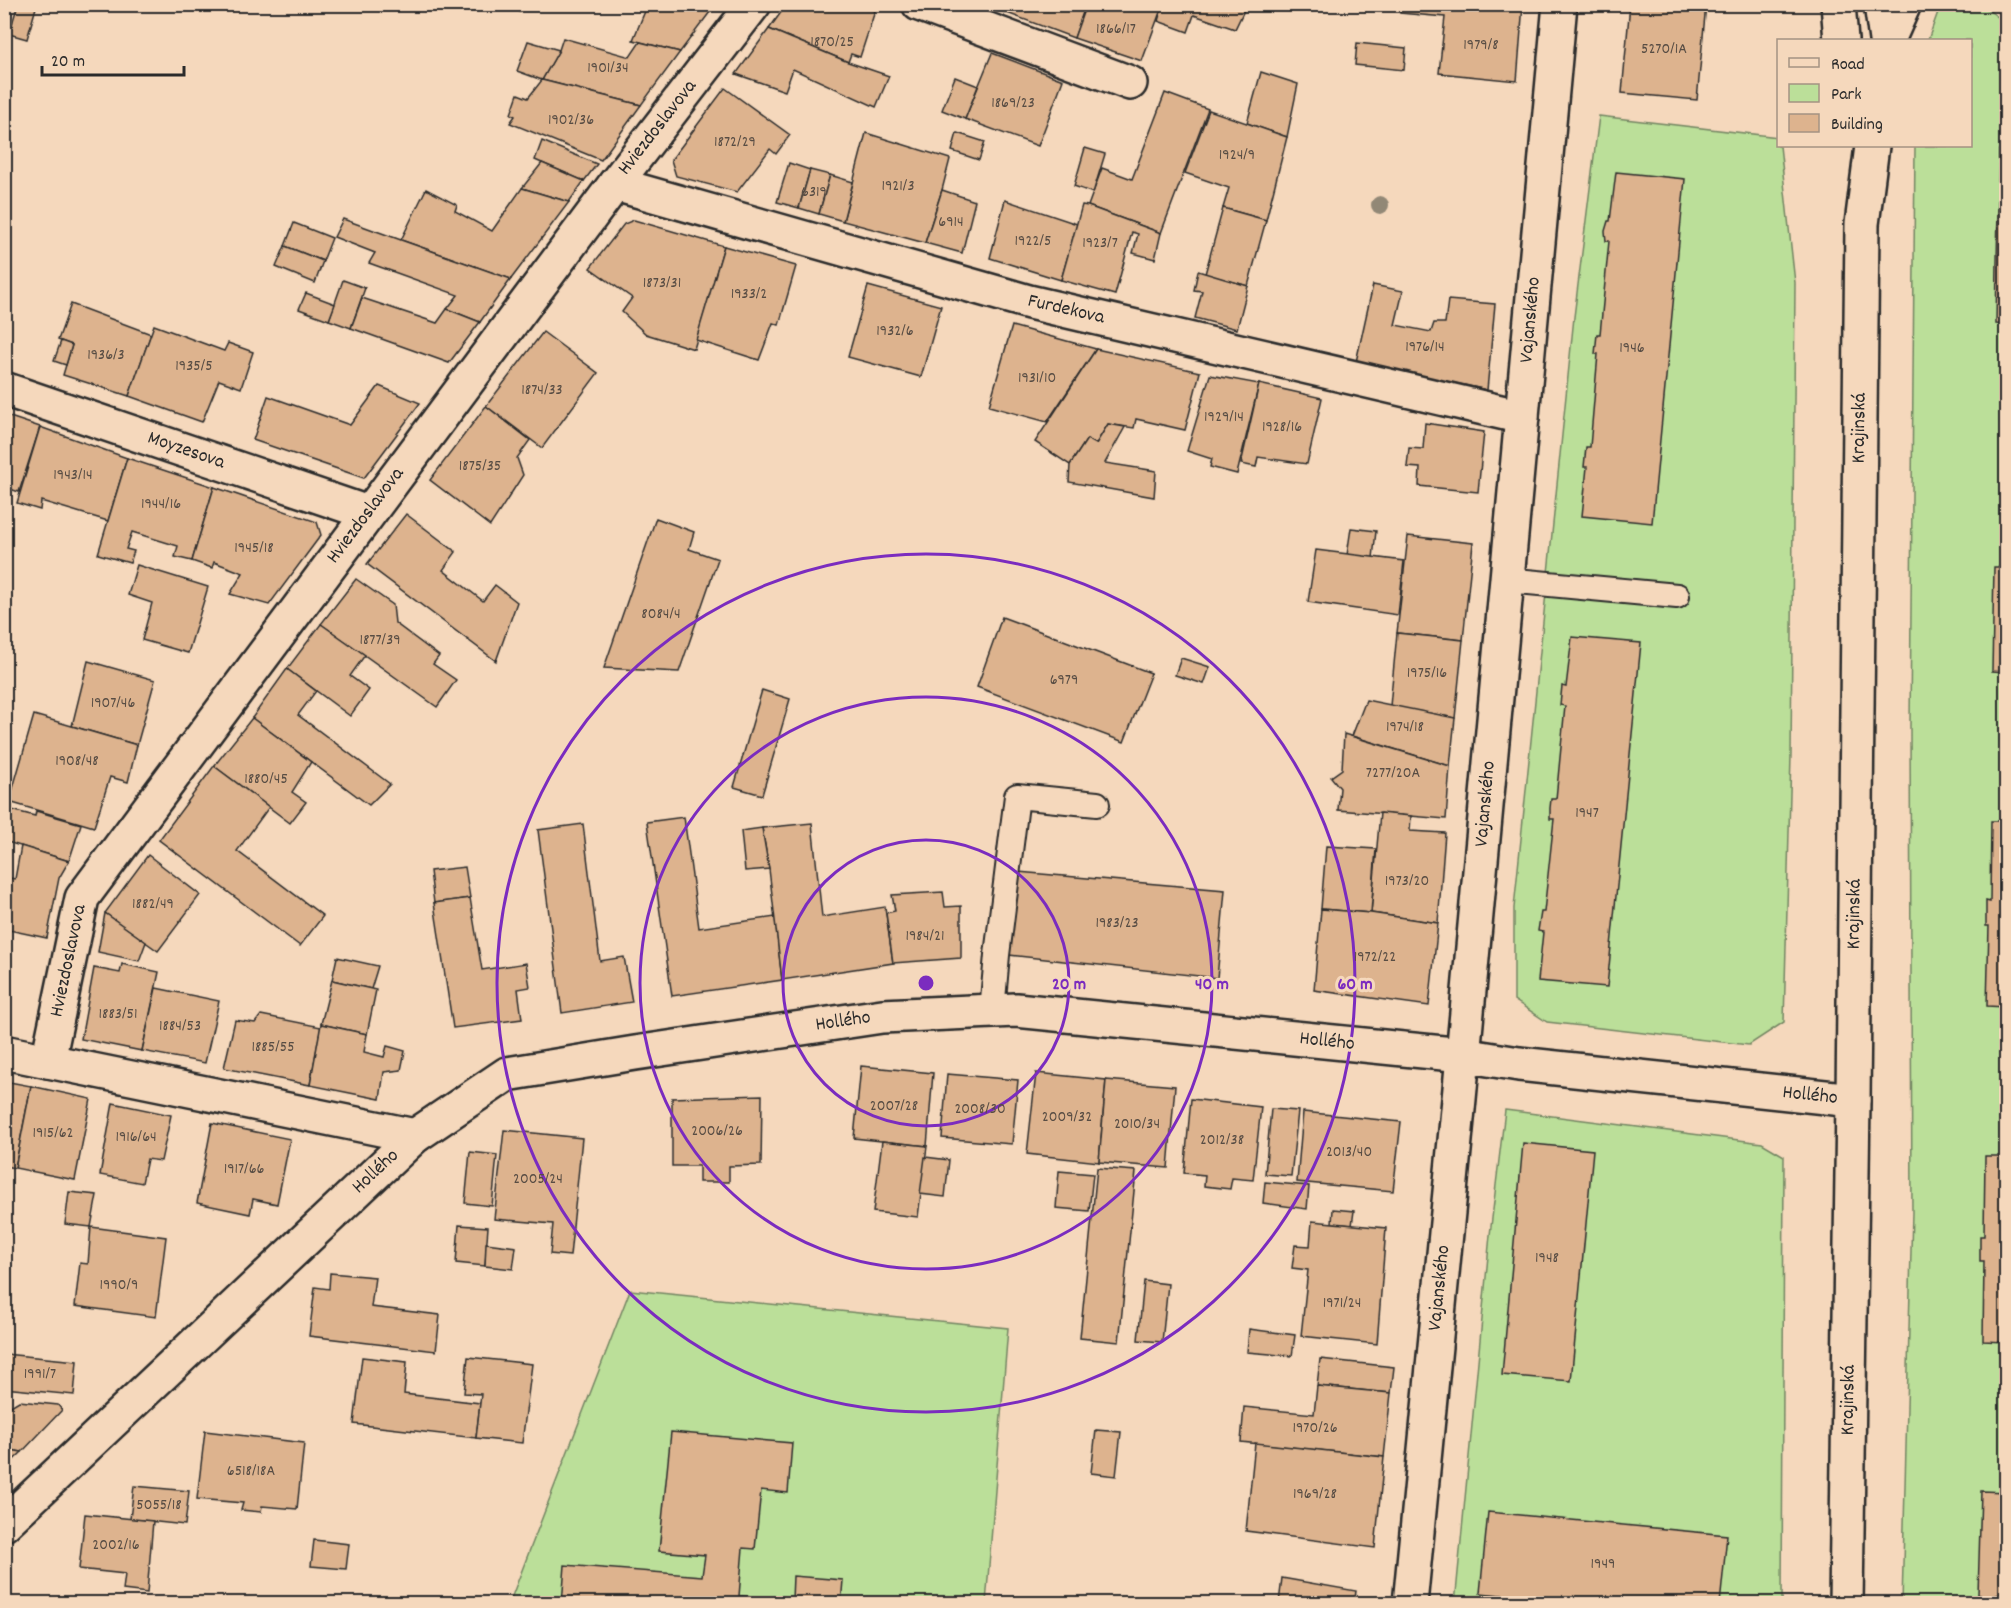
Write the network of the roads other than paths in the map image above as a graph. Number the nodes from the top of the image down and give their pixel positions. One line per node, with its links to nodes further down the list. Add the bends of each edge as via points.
1 (754, 4): 13 (street, Hviezdoslavova)
2 (919, 4): 10 (street)
3 (1560, 4): 16 (street, Vajanského)
4 (1838, 4): 7 (street)
5 (1881, 4): 8 (street)
6 (1904, 4): 9 (street)
7 (1841, 39)
8 (1887, 39)
9 (1887, 39)
10 (1130, 83)
11 (1852, 147): 14 (street, Krajinská)
12 (1872, 147): 14 (street, Krajinská)
13 (615, 184): 16 (street, Furdekova, via 1029,302); 17 (street, Hviezdoslavova)
14 (1862, 224): 25 (street, Krajinská)
15 (4, 389): 17 (street, Moyzesova)
16 (1522, 417): 18 (street, Vajanského)
17 (368, 513): 24 (street, Hviezdoslavova, via 82,898)
18 (1507, 580): 19 (lane); 23 (street, Vajanského)
19 (1677, 596)
20 (1097, 804): 21 (lane, via 1017,796)
21 (992, 1011): 23 (street, Hollého, via 1016,1010); 26 (street, Hollého, via 882,1016 507,1074)
22 (4, 1052): 24 (street)
23 (1463, 1055): 25 (street, Hollého); 28 (street, Vajanského)
24 (48, 1061): 26 (street)
25 (1853, 1100): 29 (street, Krajinská)
26 (415, 1136): 27 (street, Hollého)
27 (4, 1524)
28 (1410, 1604)
29 (1846, 1604)

